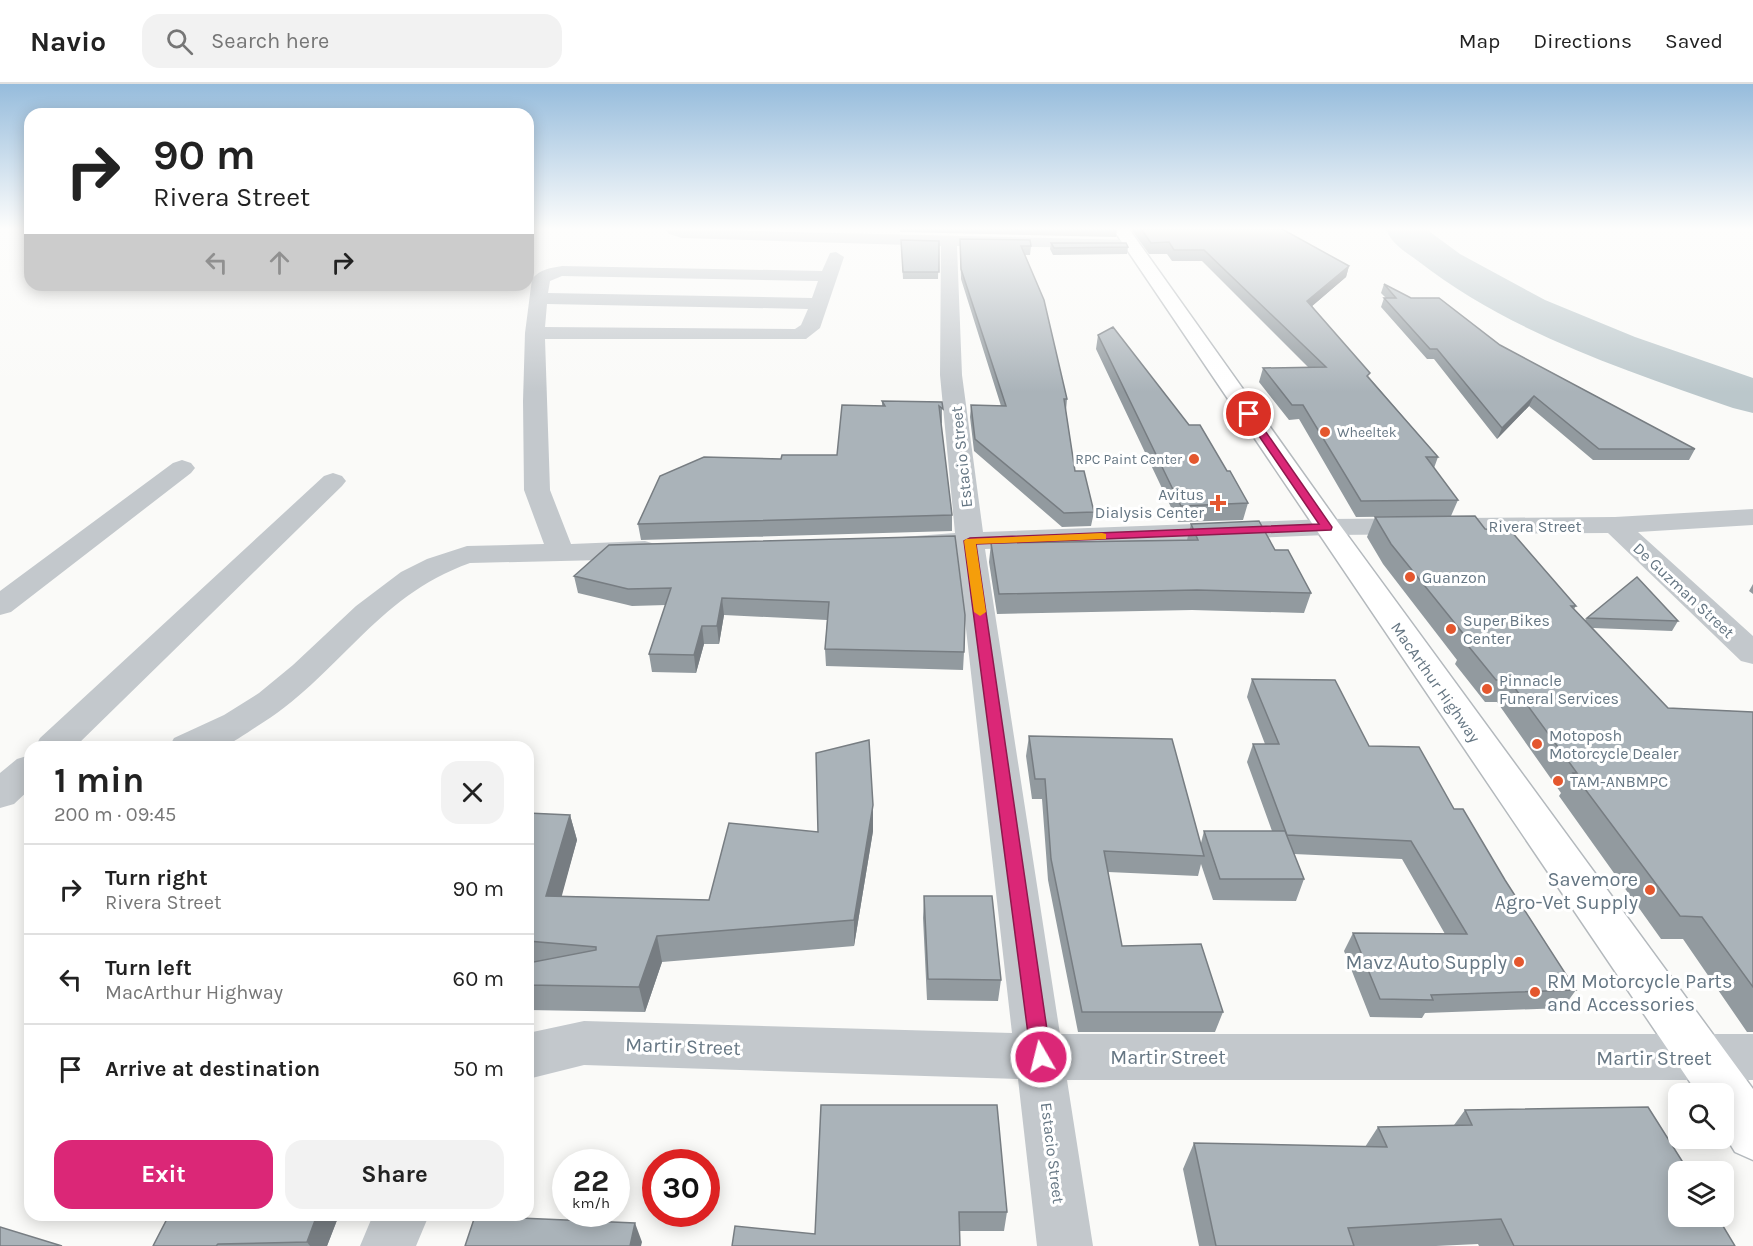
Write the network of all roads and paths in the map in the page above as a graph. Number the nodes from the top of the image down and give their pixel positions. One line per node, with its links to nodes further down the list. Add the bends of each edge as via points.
1 (541, 283): 5 (street)
2 (827, 283): 6 (street)
3 (950, 283): 13 (street, Estacio Street, via 951,375)
4 (1159, 283): 12 (highway, MacArthur Highway)
5 (540, 298): 6 (street); 7 (street)
6 (818, 304): 7 (street, via 810,328 790,336)
7 (535, 333): 16 (street, via 537,490)
8 (182, 468): 17 (street)
9 (333, 481): 19 (street)
10 (1753, 517): 11 (street, Rivera Street)
11 (1614, 525): 12 (street, Rivera Street); 18 (street, De Guzman Street)
12 (1327, 527): 13 (street, Rivera Street); 26 (highway, MacArthur Highway)
13 (970, 541): 14 (street, Rivera Street); 25 (street, Estacio Street)
14 (888, 543)
15 (666, 550): 16 (street)
16 (561, 553): 20 (street, via 467,555 439,562 381,599 272,700 243,720)
17 (0, 606)
18 (1753, 654)
19 (59, 741)
20 (199, 741)
21 (24, 773): 23 (street)
22 (24, 790): 23 (street)
23 (0, 795)
24 (534, 1054): 25 (street, Martir Street, via 584,1042)
25 (1041, 1057): 26 (street, Martir Street); 31 (street, Estacio Street)
26 (1703, 1058): 27 (street, Martir Street); 28 (highway, MacArthur Highway)
27 (1753, 1058)
28 (1753, 1134)
29 (398, 1221): 30 (street)
30 (388, 1246)
31 (1065, 1246)

